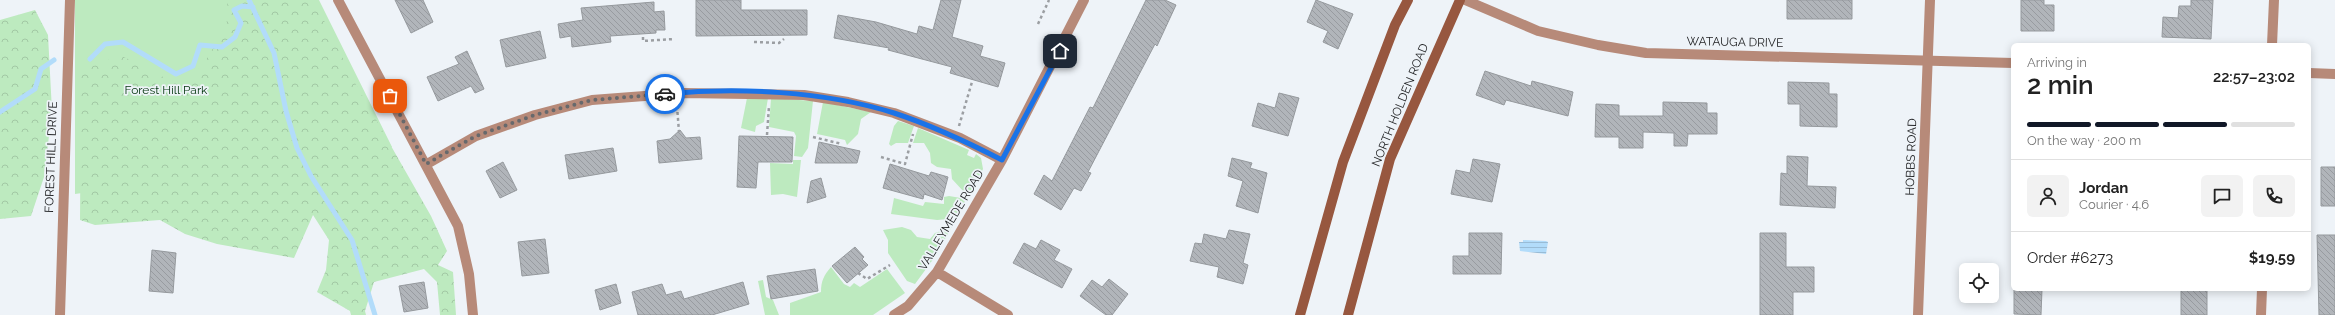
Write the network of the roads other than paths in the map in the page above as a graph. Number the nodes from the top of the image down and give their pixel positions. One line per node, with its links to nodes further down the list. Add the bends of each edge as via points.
1 (70, 0): 18 (street, FOREST HILL DRIVE)
2 (338, 0): 15 (street)
3 (1084, 0): 14 (street, VALLEYMEDE ROAD)
4 (1408, 0): 22 (main road, via 1395,25 1343,162)
5 (1460, 0): 23 (main road, NORTH HOLDEN ROAD, via 1390,159)
6 (1465, 0): 10 (street, WATAUGA DRIVE, via 1538,31 1598,45 1646,52)
7 (1930, 0): 10 (street, HOBBS ROAD)
8 (2274, 0): 9 (street)
9 (2272, 43)
10 (1927, 60): 11 (street, WATAUGA DRIVE); 24 (street, HOBBS ROAD)
11 (2011, 63)
12 (2311, 74): 13 (street)
13 (2335, 74)
14 (1002, 160): 15 (street, via 956,137 894,113 848,102 804,95 676,93 592,100 535,115 476,136); 16 (street, VALLEYMEDE ROAD)
15 (426, 164): 19 (street, via 458,226 469,274)
16 (937, 272): 20 (street, VALLEYMEDE ROAD, via 908,306); 21 (street)
17 (2262, 291): 25 (street)
18 (60, 315)
19 (473, 315)
20 (894, 315)
21 (1008, 315)
22 (1300, 315)
23 (1348, 315)
24 (1918, 315)
25 (2261, 315)

